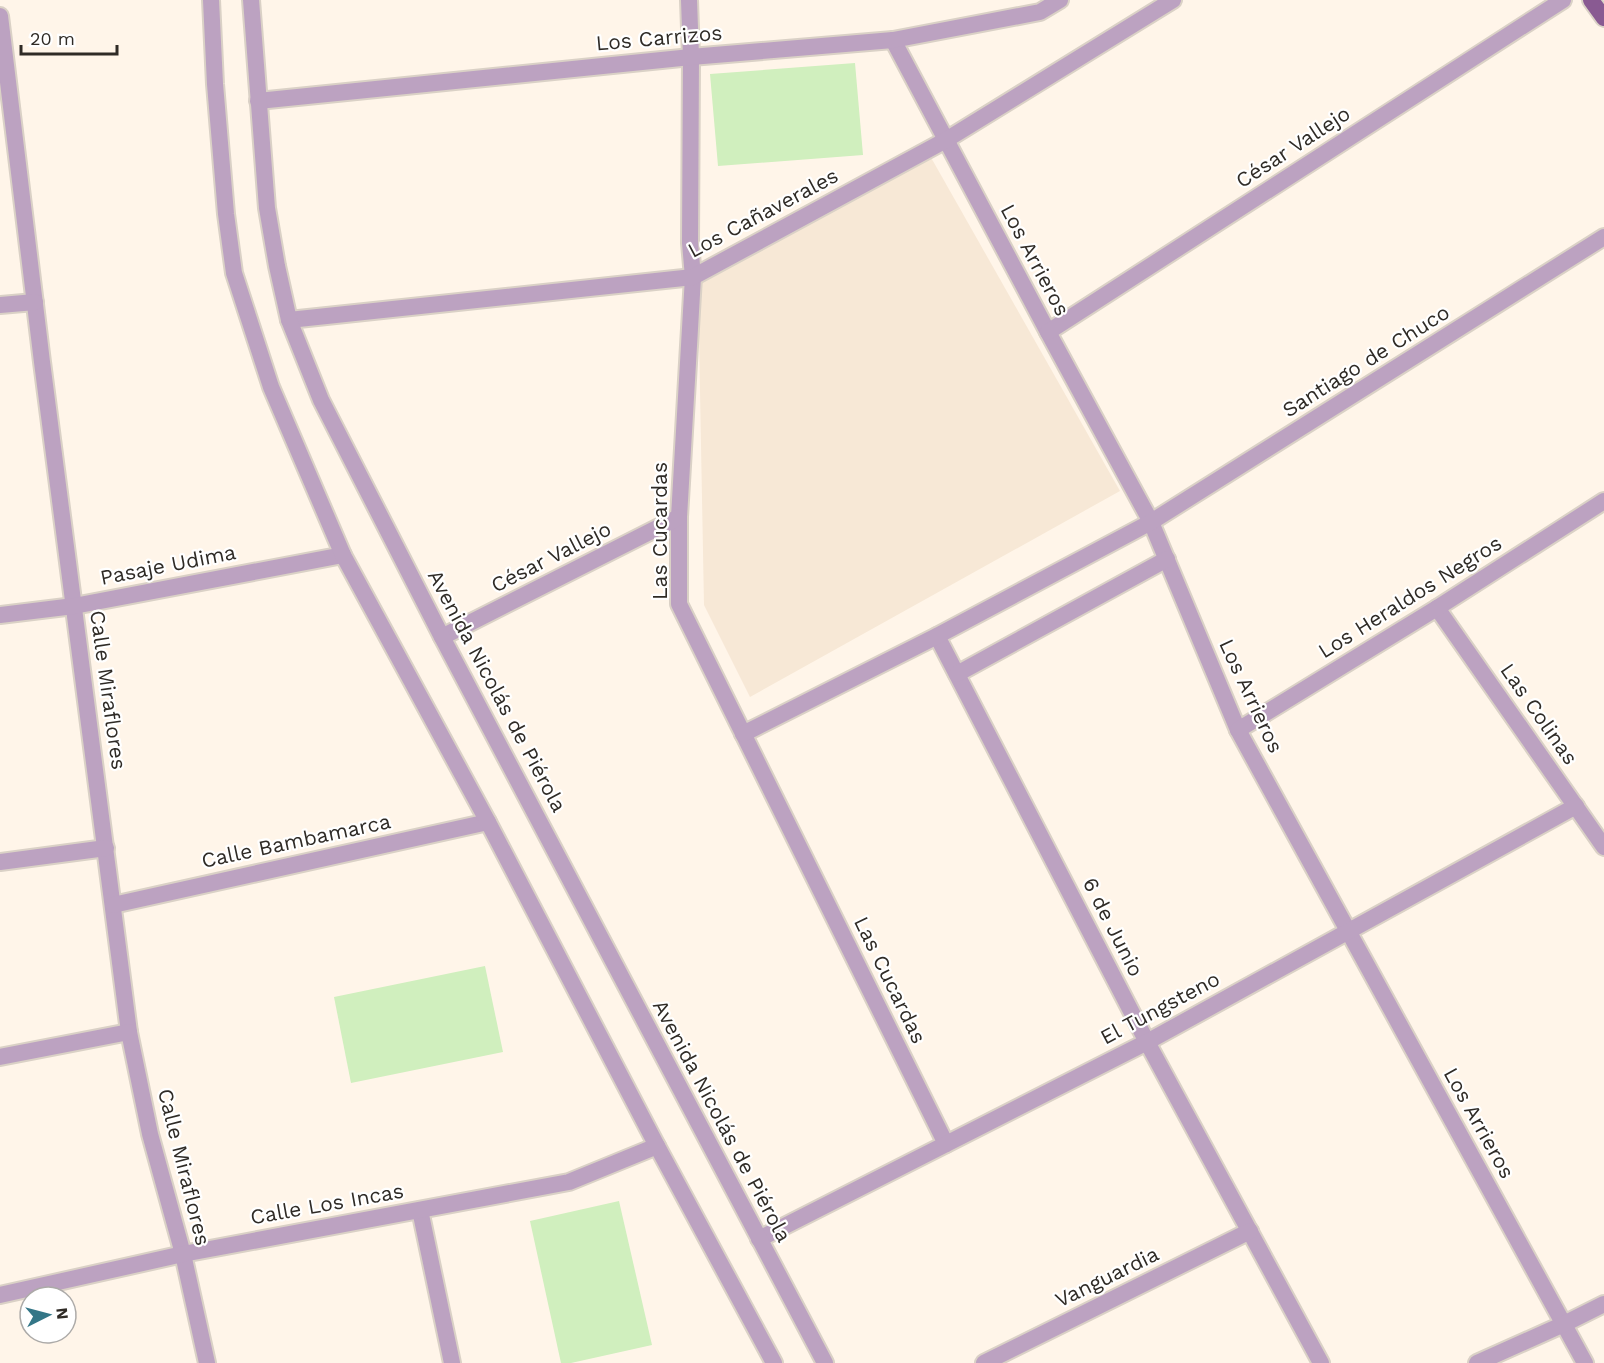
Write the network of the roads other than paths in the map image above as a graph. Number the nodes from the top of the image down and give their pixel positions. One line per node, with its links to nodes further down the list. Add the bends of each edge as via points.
1 (210, 0): 24 (street, via 234,273 271,387)
2 (251, 0): 12 (street, Avenida Nicolás de Piérola)
3 (689, 0): 11 (street, Las Cucardas)
4 (1060, 0): 10 (street, Los Carrizos, via 1040,12)
5 (1173, 0): 14 (street, Los Cañaverales)
6 (1563, 0): 20 (street, César Vallejo)
7 (1592, 0): 9 (main road)
8 (0, 16): 13 (street, Calle Miraflores)
9 (1604, 18)
10 (893, 40): 11 (street, Los Carrizos); 14 (street, Los Arrieros)
11 (691, 57): 12 (street, Los Carrizos); 16 (street, Las Cucardas)
12 (258, 100): 19 (street, Avenida Nicolás de Piérola, via 267,208)
13 (6, 113): 17 (street, Calle Miraflores)
14 (946, 140): 16 (street, Los Cañaverales); 20 (street, Los Arrieros)
15 (1604, 237): 23 (street, Santiago de Chuco)
16 (693, 277): 19 (street, Los Cañaverales); 22 (street, Las Cucardas)
17 (35, 302): 18 (street); 26 (street, Calle Miraflores)
18 (0, 305)
19 (289, 320): 30 (street, Avenida Nicolás de Piérola, via 321,400)
20 (1048, 332): 23 (street, Los Arrieros)
21 (1604, 501): 27 (street, Los Heraldos Negros)
22 (679, 517): 30 (street, César Vallejo); 33 (street, Las Cucardas, via 679,604)
23 (1151, 522): 25 (street, Los Arrieros); 29 (street, Santiago de Chuco)
24 (343, 555): 26 (street, Pasaje Udima); 35 (street)
25 (1167, 559): 31 (street); 32 (street, Los Arrieros)
26 (74, 606): 28 (street, Pasaje Udima); 37 (street, Calle Miraflores)
27 (1437, 608): 32 (street, Los Heraldos Negros); 34 (street, Las Colinas)
28 (0, 615)
29 (937, 636): 31 (street, 6 de Junio); 33 (street, Santiago de Chuco)
30 (442, 637): 48 (street, Avenida Nicolás de Piérola)
31 (957, 674): 42 (street, 6 de Junio)
32 (1238, 730): 40 (street, Los Arrieros)
33 (743, 734): 44 (street, Las Cucardas)
34 (1576, 806): 36 (street, Las Colinas); 40 (street, El Tungsteno)
35 (488, 822): 39 (street, Calle Bambamarca); 45 (street)
36 (1604, 847)
37 (106, 848): 38 (street); 39 (street, Calle Miraflores)
38 (0, 862)
39 (113, 904): 41 (street, Calle Miraflores)
40 (1347, 931): 42 (street, El Tungsteno); 52 (street, Los Arrieros)
41 (129, 1032): 43 (street); 49 (street, Calle Miraflores, via 150,1134)
42 (1147, 1042): 44 (street, El Tungsteno); 47 (street, 6 de Junio)
43 (0, 1057)
44 (946, 1144): 48 (street, El Tungsteno)
45 (657, 1146): 46 (street, Calle Los Incas, via 569,1182); 53 (street)
46 (420, 1210): 49 (street, Calle Los Incas); 55 (street)
47 (1250, 1231): 57 (street, Vanguardia); 58 (street, 6 de Junio)
48 (759, 1239): 56 (street, Avenida Nicolás de Piérola)
49 (183, 1254): 50 (street, Calle Los Incas); 54 (street, Calle Miraflores)
50 (0, 1295)
51 (1604, 1304): 52 (street)
52 (1564, 1324): 59 (street); 60 (street, Los Arrieros)
53 (771, 1362)
54 (207, 1363)
55 (452, 1363)
56 (825, 1363)
57 (984, 1363)
58 (1321, 1363)
59 (1477, 1363)
60 (1586, 1363)

